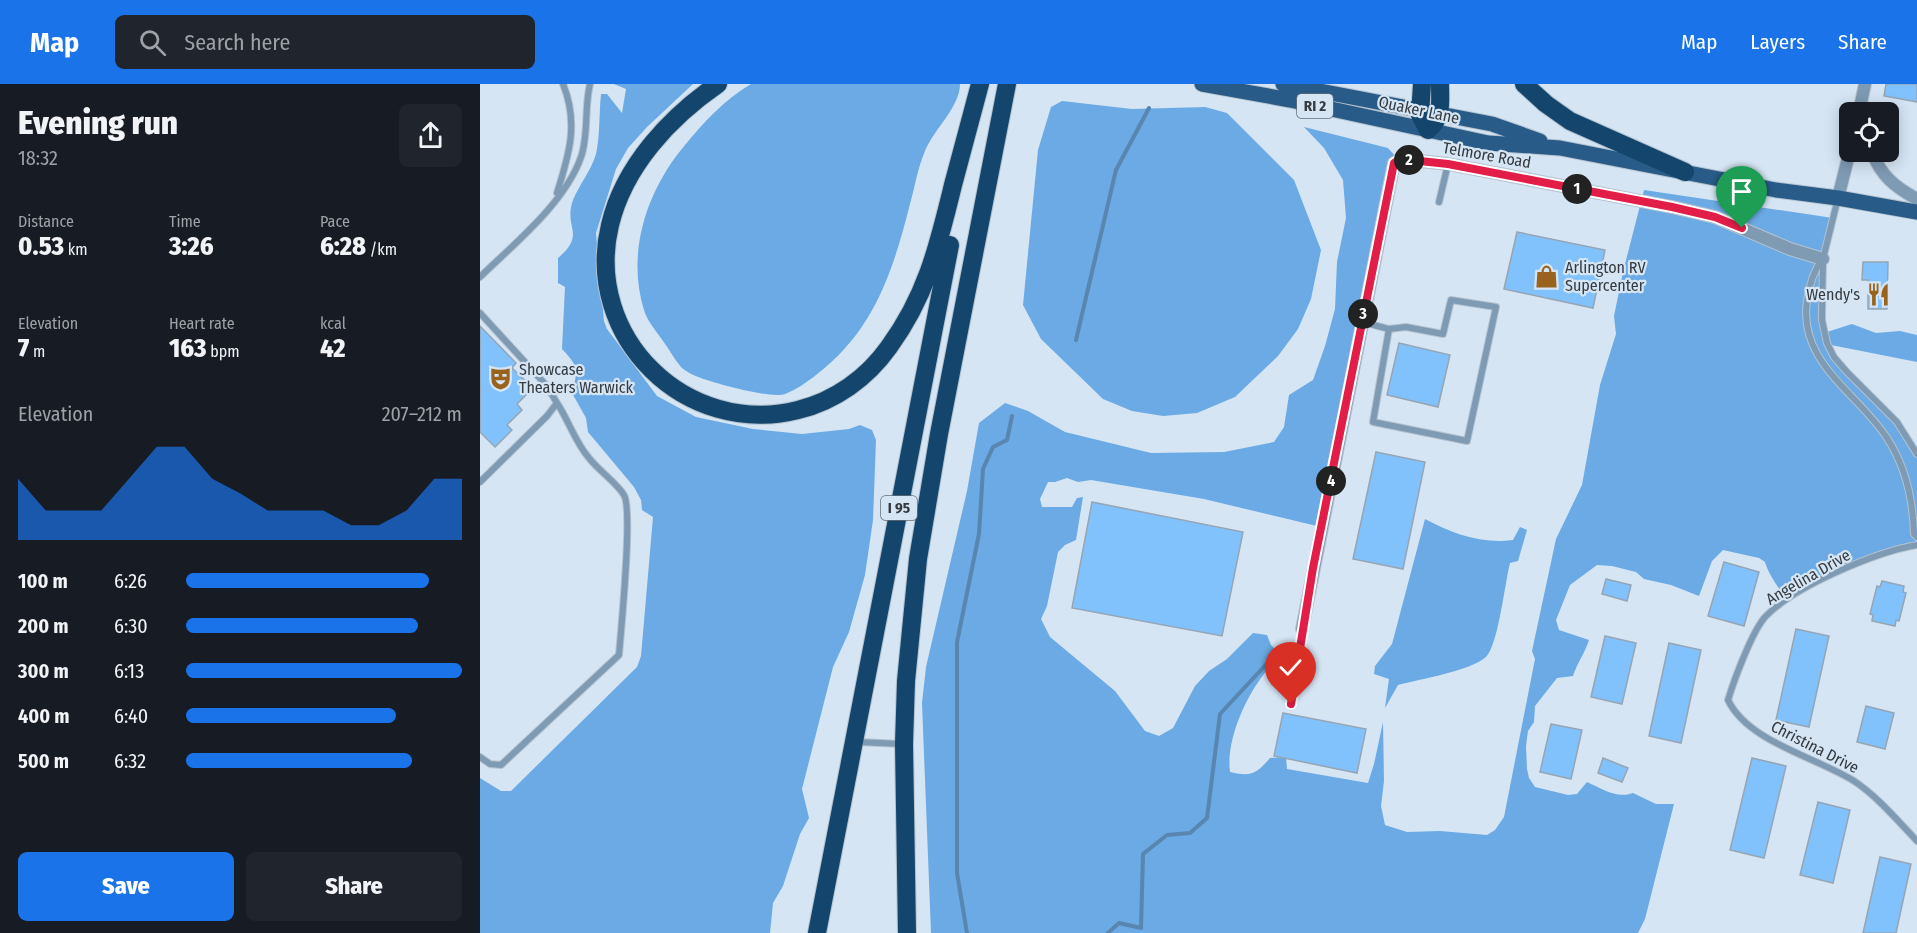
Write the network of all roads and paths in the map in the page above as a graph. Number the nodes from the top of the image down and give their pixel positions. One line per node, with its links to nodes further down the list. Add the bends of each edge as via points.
1 (563, 84): 25 (lane, via 570,115 571,148)
2 (590, 84): 25 (lane, via 580,158)
3 (718, 84): 4 (highway, via 663,130 626,183 610,225 607,278 624,334 661,379 710,407 763,415 804,409 834,397 864,375 898,334 917,303 936,255)
4 (980, 84): 41 (highway, I 95)
5 (1007, 84): 42 (highway, I 95, via 922,528 910,629)
6 (1202, 84): 17 (main road, Quaker Lane / RI 2)
7 (1283, 84): 15 (main road, Quaker Lane / RI 2)
8 (1422, 84): 15 (highway)
9 (1440, 84): 16 (highway)
10 (1524, 84): 22 (highway, via 1570,121)
11 (1865, 84): 12 (street)
12 (1863, 98): 13 (street); 14 (street)
13 (1862, 102)
14 (1864, 102)
15 (1420, 111): 16 (main road, Quaker Lane / RI 2); 17 (highway)
16 (1439, 115): 17 (highway); 18 (main road, Quaker Lane / RI 2, via 1492,124)
17 (1428, 130): 18 (main road, Quaker Lane / RI 2, via 1488,143)
18 (1560, 148): 22 (main road, Quaker Lane / RI 2)
19 (1847, 162): 23 (street)
20 (1877, 162): 24 (street, via 1896,187)
21 (1448, 164): 26 (lane); 28 (street, Telmore Road, via 1715,217); 31 (street, Telmore Road, via 1401,159 1394,163)
22 (1685, 172): 23 (main road, Quaker Lane / RI 2)
23 (1838, 198): 27 (main road, Quaker Lane / RI 2); 28 (lane)
24 (1917, 199)
25 (553, 202): 29 (lane)
26 (1439, 202)
27 (1917, 212)
28 (1822, 259): 34 (lane, via 1822,320 1827,343 1847,372 1897,422); 36 (lane, via 1811,279 1806,308 1811,344 1835,379 1873,418 1897,454 1905,472)
29 (480, 277)
30 (480, 313): 33 (lane, via 546,385)
31 (1362, 322): 32 (lane); 38 (street, Telmore Road)
32 (1389, 329): 32 (lane, via 1373,422 1467,441 1496,308 1451,300 1443,334 1406,327)
33 (557, 403): 35 (lane); 43 (lane, via 579,445 624,495 626,556 620,656 501,765)
34 (1917, 454)
35 (480, 482)
36 (1917, 537)
37 (1917, 545): 39 (lane, Angelina Drive, via 1853,564 1767,616 1757,629)
38 (1302, 629): 40 (lane)
39 (1728, 700): 44 (lane, Christina Drive, via 1758,732 1829,766 1868,791)
40 (1291, 704)
41 (853, 742): 42 (lane); 45 (highway, I 95)
42 (904, 744): 46 (highway, I 95)
43 (480, 758)
44 (1917, 841)
45 (817, 933)
46 (907, 933)

